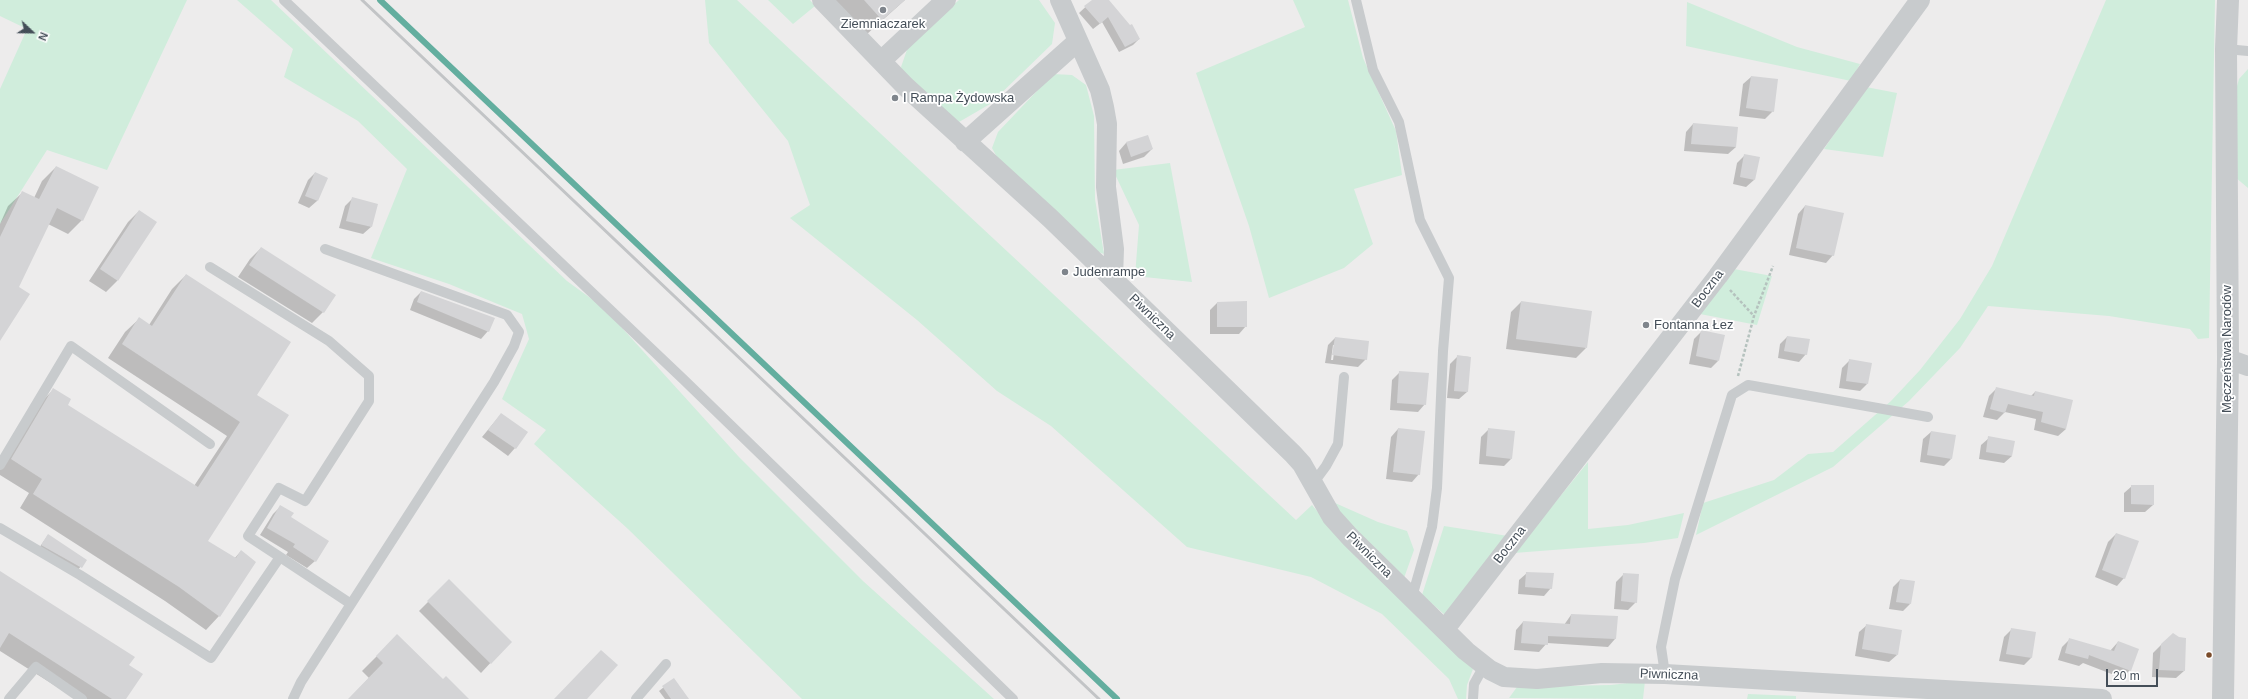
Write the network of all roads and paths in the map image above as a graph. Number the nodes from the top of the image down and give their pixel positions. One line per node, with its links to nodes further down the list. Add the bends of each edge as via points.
1 (284, 0): 39 (lane, via 683,379)
2 (822, 0): 11 (street, Piwniczna)
3 (946, 0): 11 (street)
4 (1060, 0): 8 (street)
5 (1356, 0): 29 (lane, via 1373,70 1399,122 1420,220 1449,278 1437,488 1432,527)
6 (1920, 0): 16 (street, Boczna)
7 (2228, 0): 9 (street, Męczeństwa Narodów)
8 (1078, 41): 12 (street); 17 (street, via 1100,90 1107,124 1106,187 1114,249)
9 (2226, 49): 10 (lane); 19 (street, Męczeństwa Narodów)
10 (2248, 50)
11 (882, 61): 12 (street, Piwniczna)
12 (965, 142): 17 (street, Piwniczna)
13 (325, 249): 30 (lane, via 507,315 519,332 494,382)
14 (1773, 266): 18 (path)
15 (210, 267): 28 (lane, via 329,341 369,376 369,401 305,501 279,488 248,536)
16 (1718, 276): 18 (path); 31 (street, Boczna)
17 (1113, 278): 26 (street, Piwniczna, via 1293,454 1302,464)
18 (1754, 316): 22 (path)
19 (2228, 359): 20 (street); 42 (street, Męczeństwa Narodów)
20 (2248, 366)
21 (1344, 377): 26 (lane, via 1338,444)
22 (1732, 395): 23 (lane, via 1748,385); 34 (lane, via 1674,579 1661,647)
23 (1928, 417)
24 (210, 444): 25 (lane, via 71,346)
25 (0, 465)
26 (1312, 485): 29 (street, Piwniczna, via 1332,517)
27 (0, 528): 28 (lane, via 212,658)
28 (280, 557): 30 (lane)
29 (1412, 597): 31 (street, Piwniczna)
30 (351, 604): 37 (lane, via 301,682)
31 (1445, 629): 33 (street, Piwniczna)
32 (666, 664): 38 (lane)
33 (1484, 666): 34 (street, Piwniczna, via 1504,677 1538,679 1602,673); 40 (lane, via 1474,684)
34 (1665, 674): 41 (street, Piwniczna)
35 (9, 699): 36 (lane, via 36,667)
36 (82, 699)
37 (293, 699)
38 (636, 699)
39 (1013, 699)
40 (1473, 699)
41 (2102, 699)
42 (2223, 699)

